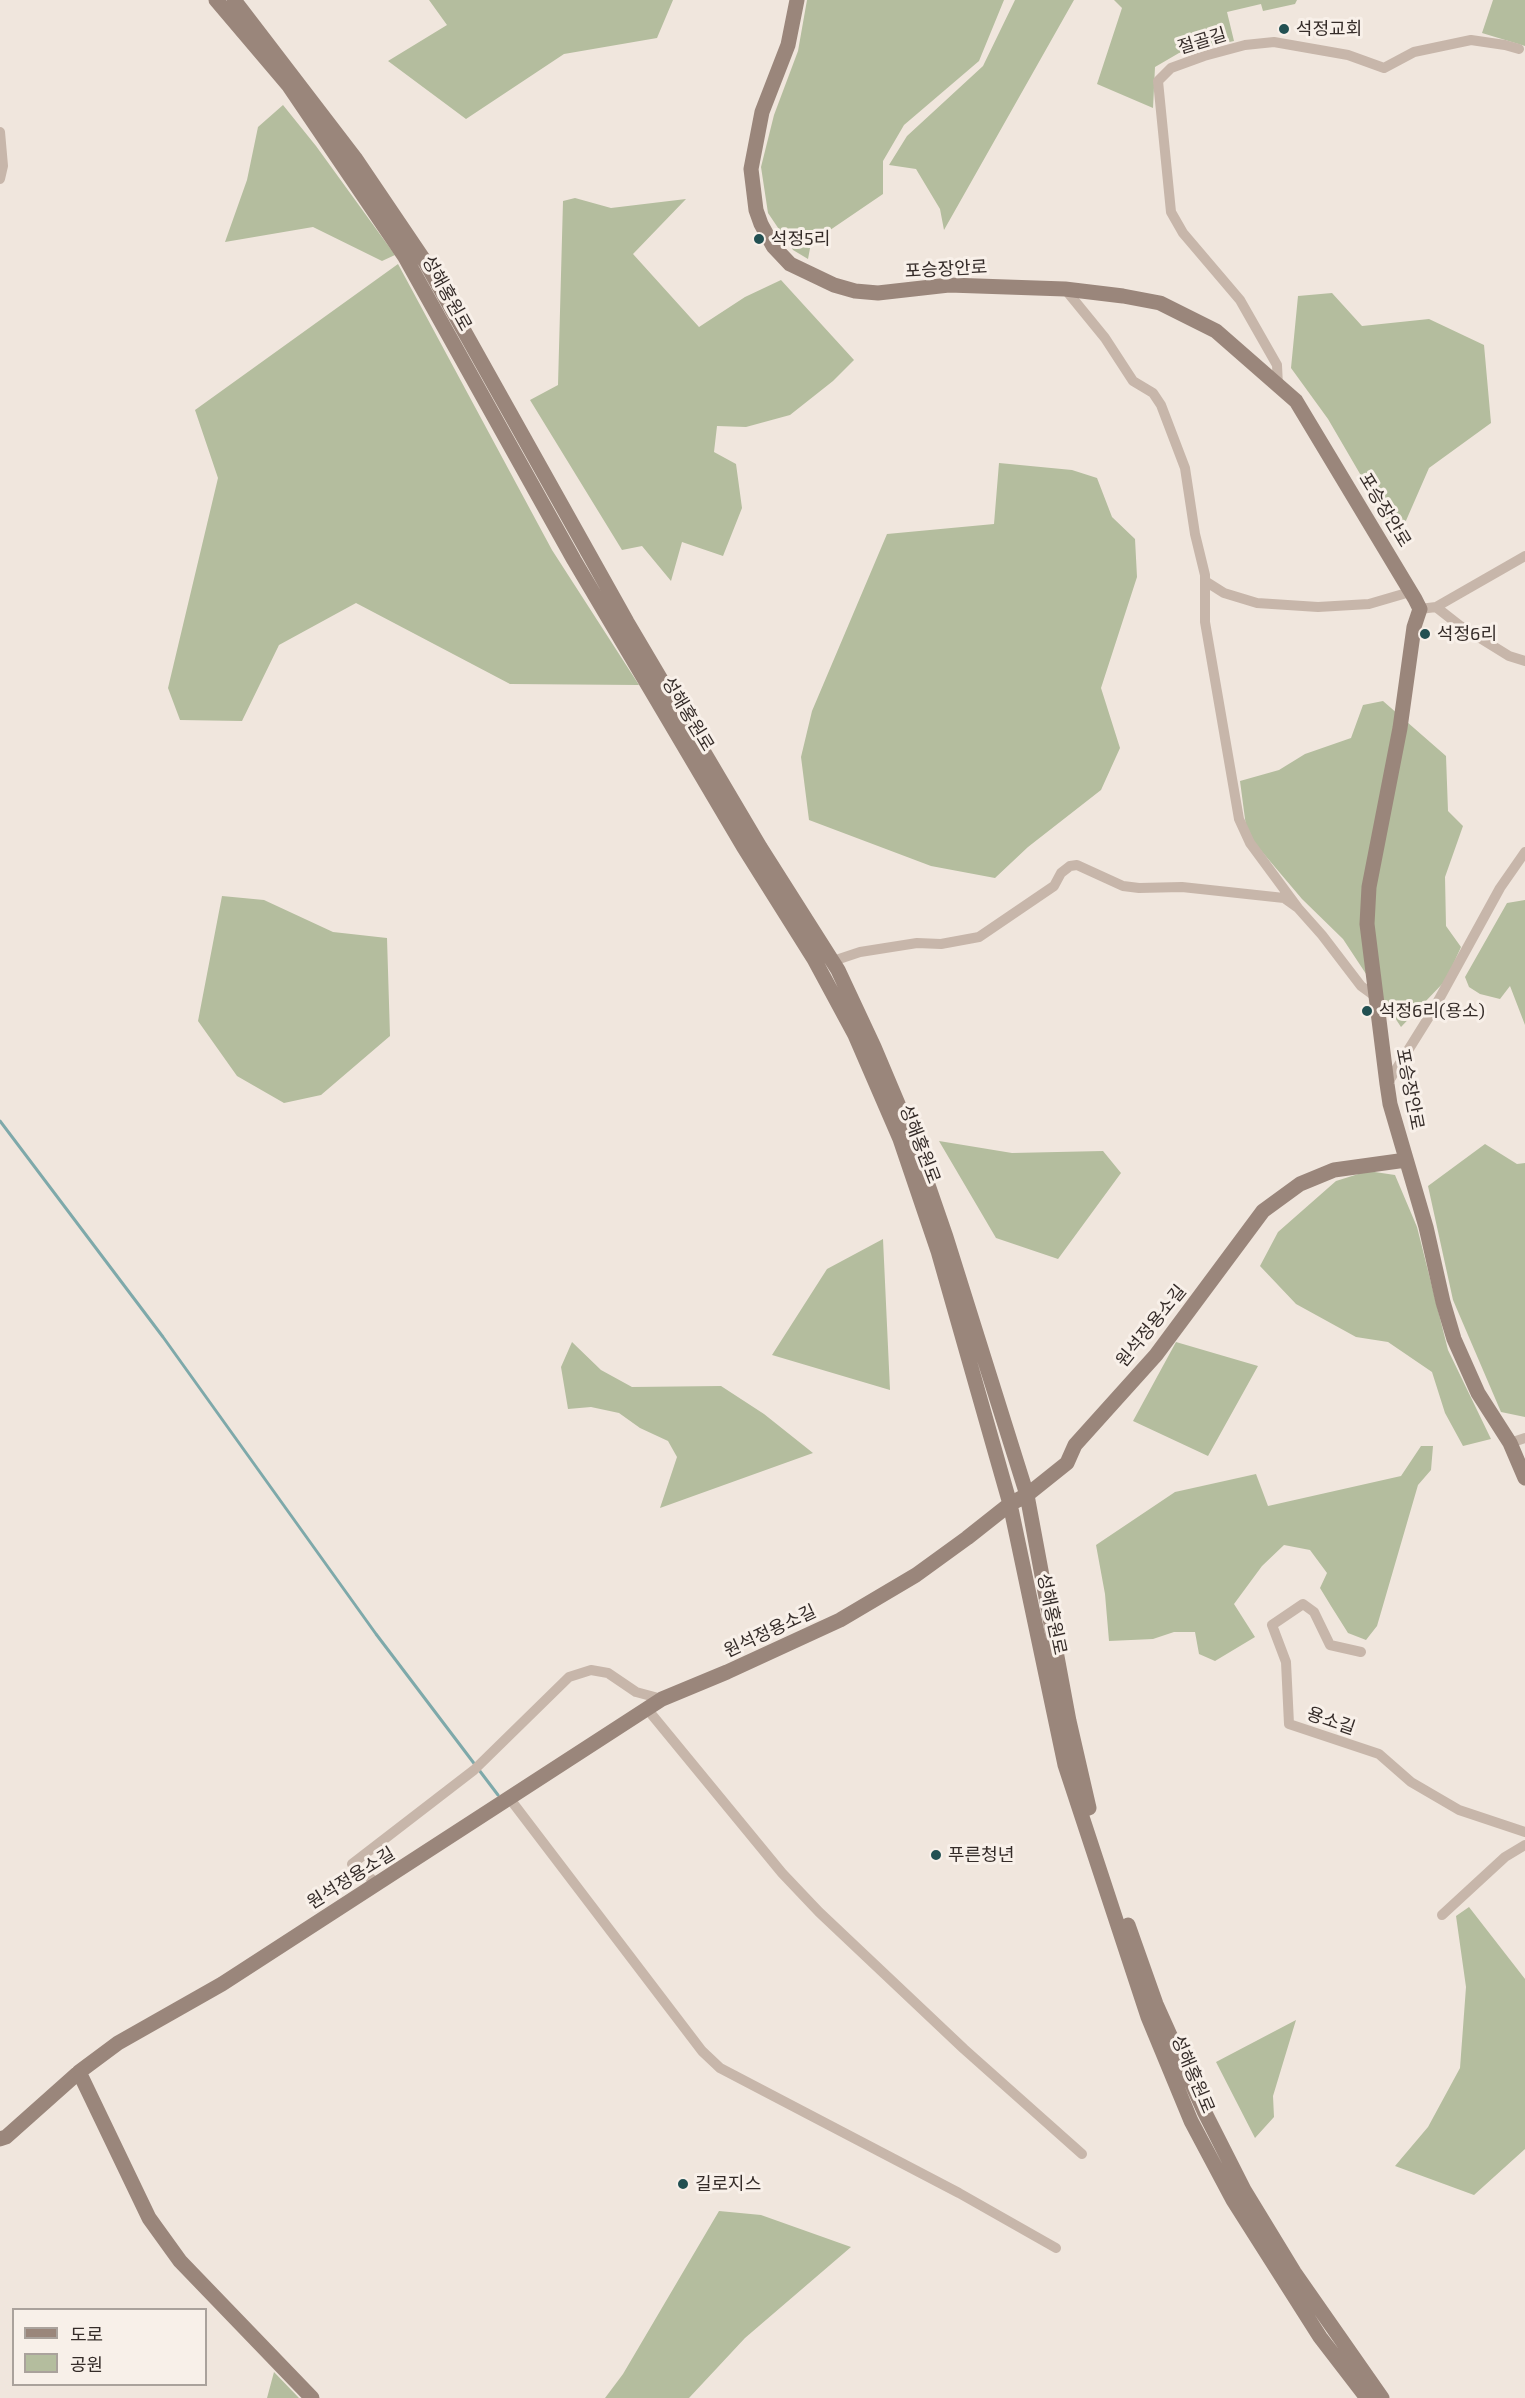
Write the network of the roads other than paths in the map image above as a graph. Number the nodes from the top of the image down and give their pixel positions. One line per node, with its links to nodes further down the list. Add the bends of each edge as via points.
1 (216, 0): 24 (main road, 성해홍원로, via 289,86 405,257 574,560 814,959 855,1035 900,1139 938,1251)
2 (234, 0): 23 (main road, 성해홍원로, via 355,158 426,263 627,622 838,970 909,1130)
3 (797, 0): 7 (main road, 포승장안로, via 788,45 762,112 751,169 756,210 773,246 790,264 808,274 855,291 878,293 949,285)
4 (1519, 50): 8 (street, 절골길, via 1471,40 1414,52 1384,68 1348,55 1274,42 1204,56 1171,68 1158,81 1171,212 1240,300 1278,365)
5 (0, 132): 6 (street)
6 (0, 179)
7 (1065, 289): 8 (main road, 포승장안로, via 1160,303 1216,331); 10 (street, via 1105,338 1133,381 1153,393 1161,405 1185,468)
8 (1278, 386): 11 (main road, 포승장안로, via 1296,401)
9 (1525, 556): 12 (street)
10 (1205, 581): 11 (street, via 1224,594 1257,603 1318,607 1369,604); 15 (street, via 1205,622 1239,819 1250,843)
11 (1410, 592): 12 (main road, 포승장안로)
12 (1428, 608): 13 (street, via 1509,656); 17 (main road, 포승장안로, via 1414,627 1400,728 1369,887 1367,924)
13 (1525, 661)
14 (1525, 852): 18 (street, via 1500,888 1432,1012)
15 (1298, 908): 16 (street, via 1284,898 1182,887 1123,886 1077,865 1061,873 1053,886 979,937 941,944 917,943); 17 (street, via 1361,986)
16 (839, 959)
17 (1376, 997): 18 (main road, 포승장안로)
18 (1387, 1084): 19 (main road, 포승장안로)
19 (1406, 1160): 21 (main road, 포승장안로, via 1454,1339 1478,1393); 23 (main road, 원석정용소길, via 1334,1170 1300,1184 1263,1211 1156,1355 1075,1445 1067,1463)
20 (1525, 1438): 21 (street)
21 (1510, 1443): 22 (main road, 포승장안로)
22 (1525, 1478)
23 (1027, 1495): 24 (main road, 원석정용소길); 39 (main road, 성해홍원로, via 1085,1794 1156,2004 1244,2190 1294,2272)
24 (1010, 1504): 26 (main road, 원석정용소길, via 916,1575 840,1620); 38 (main road, 성해홍원로, via 1065,1765 1148,2017 1191,2121 1233,2200 1320,2337)
25 (1361, 1652): 29 (street, 용소길, via 1330,1645 1314,1612 1303,1604 1272,1625 1286,1662 1289,1724 1379,1754 1411,1782 1459,1810)
26 (662, 1699): 27 (main road, 원석정용소길); 31 (street, via 636,1692 608,1673 591,1670 569,1677 474,1770 352,1864)
27 (648, 1710): 28 (main road, 원석정용소길); 35 (street, via 782,1873 819,1912)
28 (510, 1799): 31 (main road, 원석정용소길); 36 (street, via 702,2051 720,2068)
29 (1525, 1832)
30 (1525, 1845): 32 (street, via 1505,1857)
31 (378, 1884): 33 (main road, 원석정용소길, via 222,1984 118,2043)
32 (1442, 1915)
33 (79, 2072): 34 (main road, 원석정용소길); 37 (main road, via 149,2218 180,2261)
34 (0, 2139)
35 (1082, 2154)
36 (1056, 2248)
37 (312, 2398)
38 (1367, 2398)
39 (1382, 2398)

